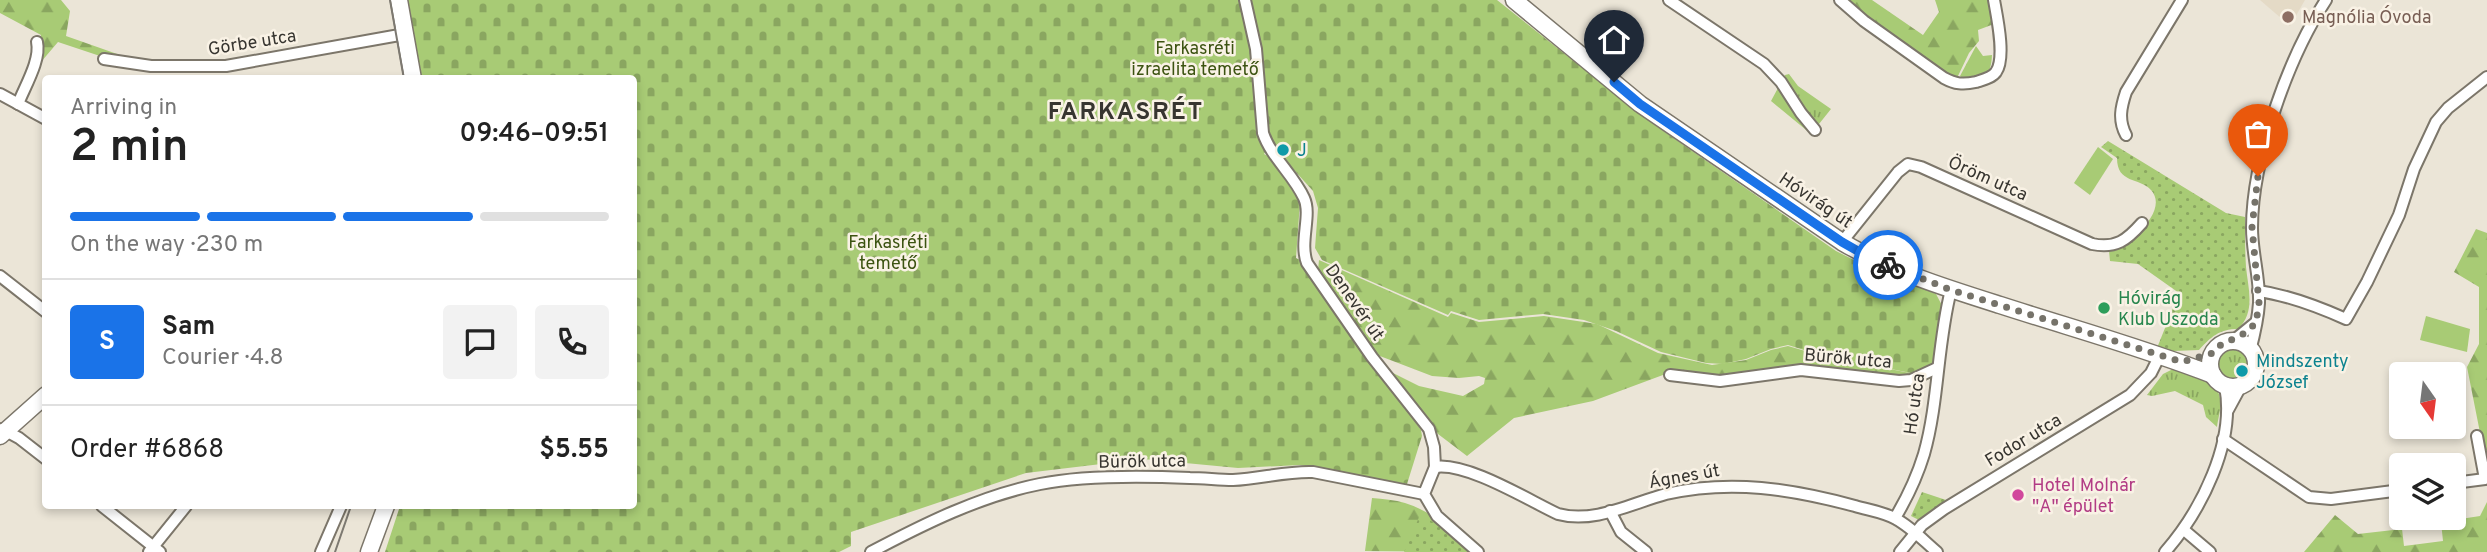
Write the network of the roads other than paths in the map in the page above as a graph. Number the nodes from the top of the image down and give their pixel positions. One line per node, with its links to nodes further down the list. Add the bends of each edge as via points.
1 (399, 0): 9 (street)
2 (1245, 0): 40 (street, Denevér út, via 1256,49 1263,133 1304,198 1307,263 1372,357 1423,419 1434,447)
3 (1514, 0): 20 (street, Hóvirág út, via 1640,104)
4 (1670, 0): 17 (street, via 1764,64)
5 (1840, 0): 6 (street, via 1944,78 1964,84 1996,74 2001,54)
6 (1994, 0)
7 (2182, 0): 18 (street, via 2126,92 2121,107)
8 (2326, 0): 23 (street, via 2290,67 2260,166 2252,227)
9 (405, 34): 11 (street, Görbe utca, via 226,66 151,66); 12 (street)
10 (37, 42): 15 (street, via 37,57)
11 (104, 60)
12 (412, 75)
13 (2487, 77): 23 (street, via 2436,121 2393,227 2346,319)
14 (0, 94): 15 (street)
15 (18, 104): 16 (street)
16 (42, 116)
17 (1815, 130)
18 (2126, 135)
19 (2142, 223): 20 (street, Öröm utca, via 2115,246 2092,244 1909,164)
20 (1842, 242): 22 (street, Hóvirág út)
21 (0, 276): 24 (street)
22 (1951, 290): 29 (street, Hóvirág út); 31 (street, Hó utca)
23 (2258, 292): 25 (street)
24 (42, 309)
25 (2256, 323): 26 (street); 27 (street)
26 (2233, 341): 27 (street); 28 (street)
27 (2250, 351): 33 (street, via 2255,369 2252,378)
28 (2213, 353): 30 (street); 33 (street, via 2211,363)
29 (2160, 355): 30 (street, Hóvirág út); 51 (street, Fodor utca, via 2151,373 2130,395 1944,509)
30 (2182, 362): 33 (street, Hóvirág út)
31 (1937, 368): 32 (street, Bürök utca, via 1899,381 1801,370 1720,381); 49 (street, Hó utca, via 1924,453)
32 (1670, 375)
33 (2227, 382): 35 (street); 35 (street)
34 (42, 398): 36 (street)
35 (2228, 410): 38 (street)
36 (2, 432): 39 (street, via 19,438)
37 (2477, 436): 41 (street, via 2485,479)
38 (2223, 439): 42 (street, via 2309,497); 50 (street, via 2197,510)
39 (42, 456)
40 (1435, 467): 43 (street); 48 (street, Ágnes út, via 1471,472 1558,514 1581,517)
41 (2466, 481)
42 (2389, 492)
43 (1424, 494): 55 (street, Bürök utca, via 1296,471 1231,480 1066,481 978,503); 56 (street, via 1437,516)
44 (106, 509): 52 (street)
45 (184, 509): 52 (street)
46 (340, 509): 53 (street)
47 (385, 509): 54 (street)
48 (1609, 511): 49 (street, Ágnes út, via 1697,488 1748,486 1784,489); 57 (street, via 1621,531)
49 (1895, 518): 51 (street, Ágnes út)
50 (2184, 530): 60 (street); 61 (street)
51 (1914, 533): 58 (street, Fodor utca); 59 (street, Ágnes út)
52 (154, 550)
53 (321, 552)
54 (369, 552)
55 (871, 552)
56 (1478, 552)
57 (1646, 552)
58 (1900, 552)
59 (1937, 552)
60 (2165, 552)
61 (2210, 552)

